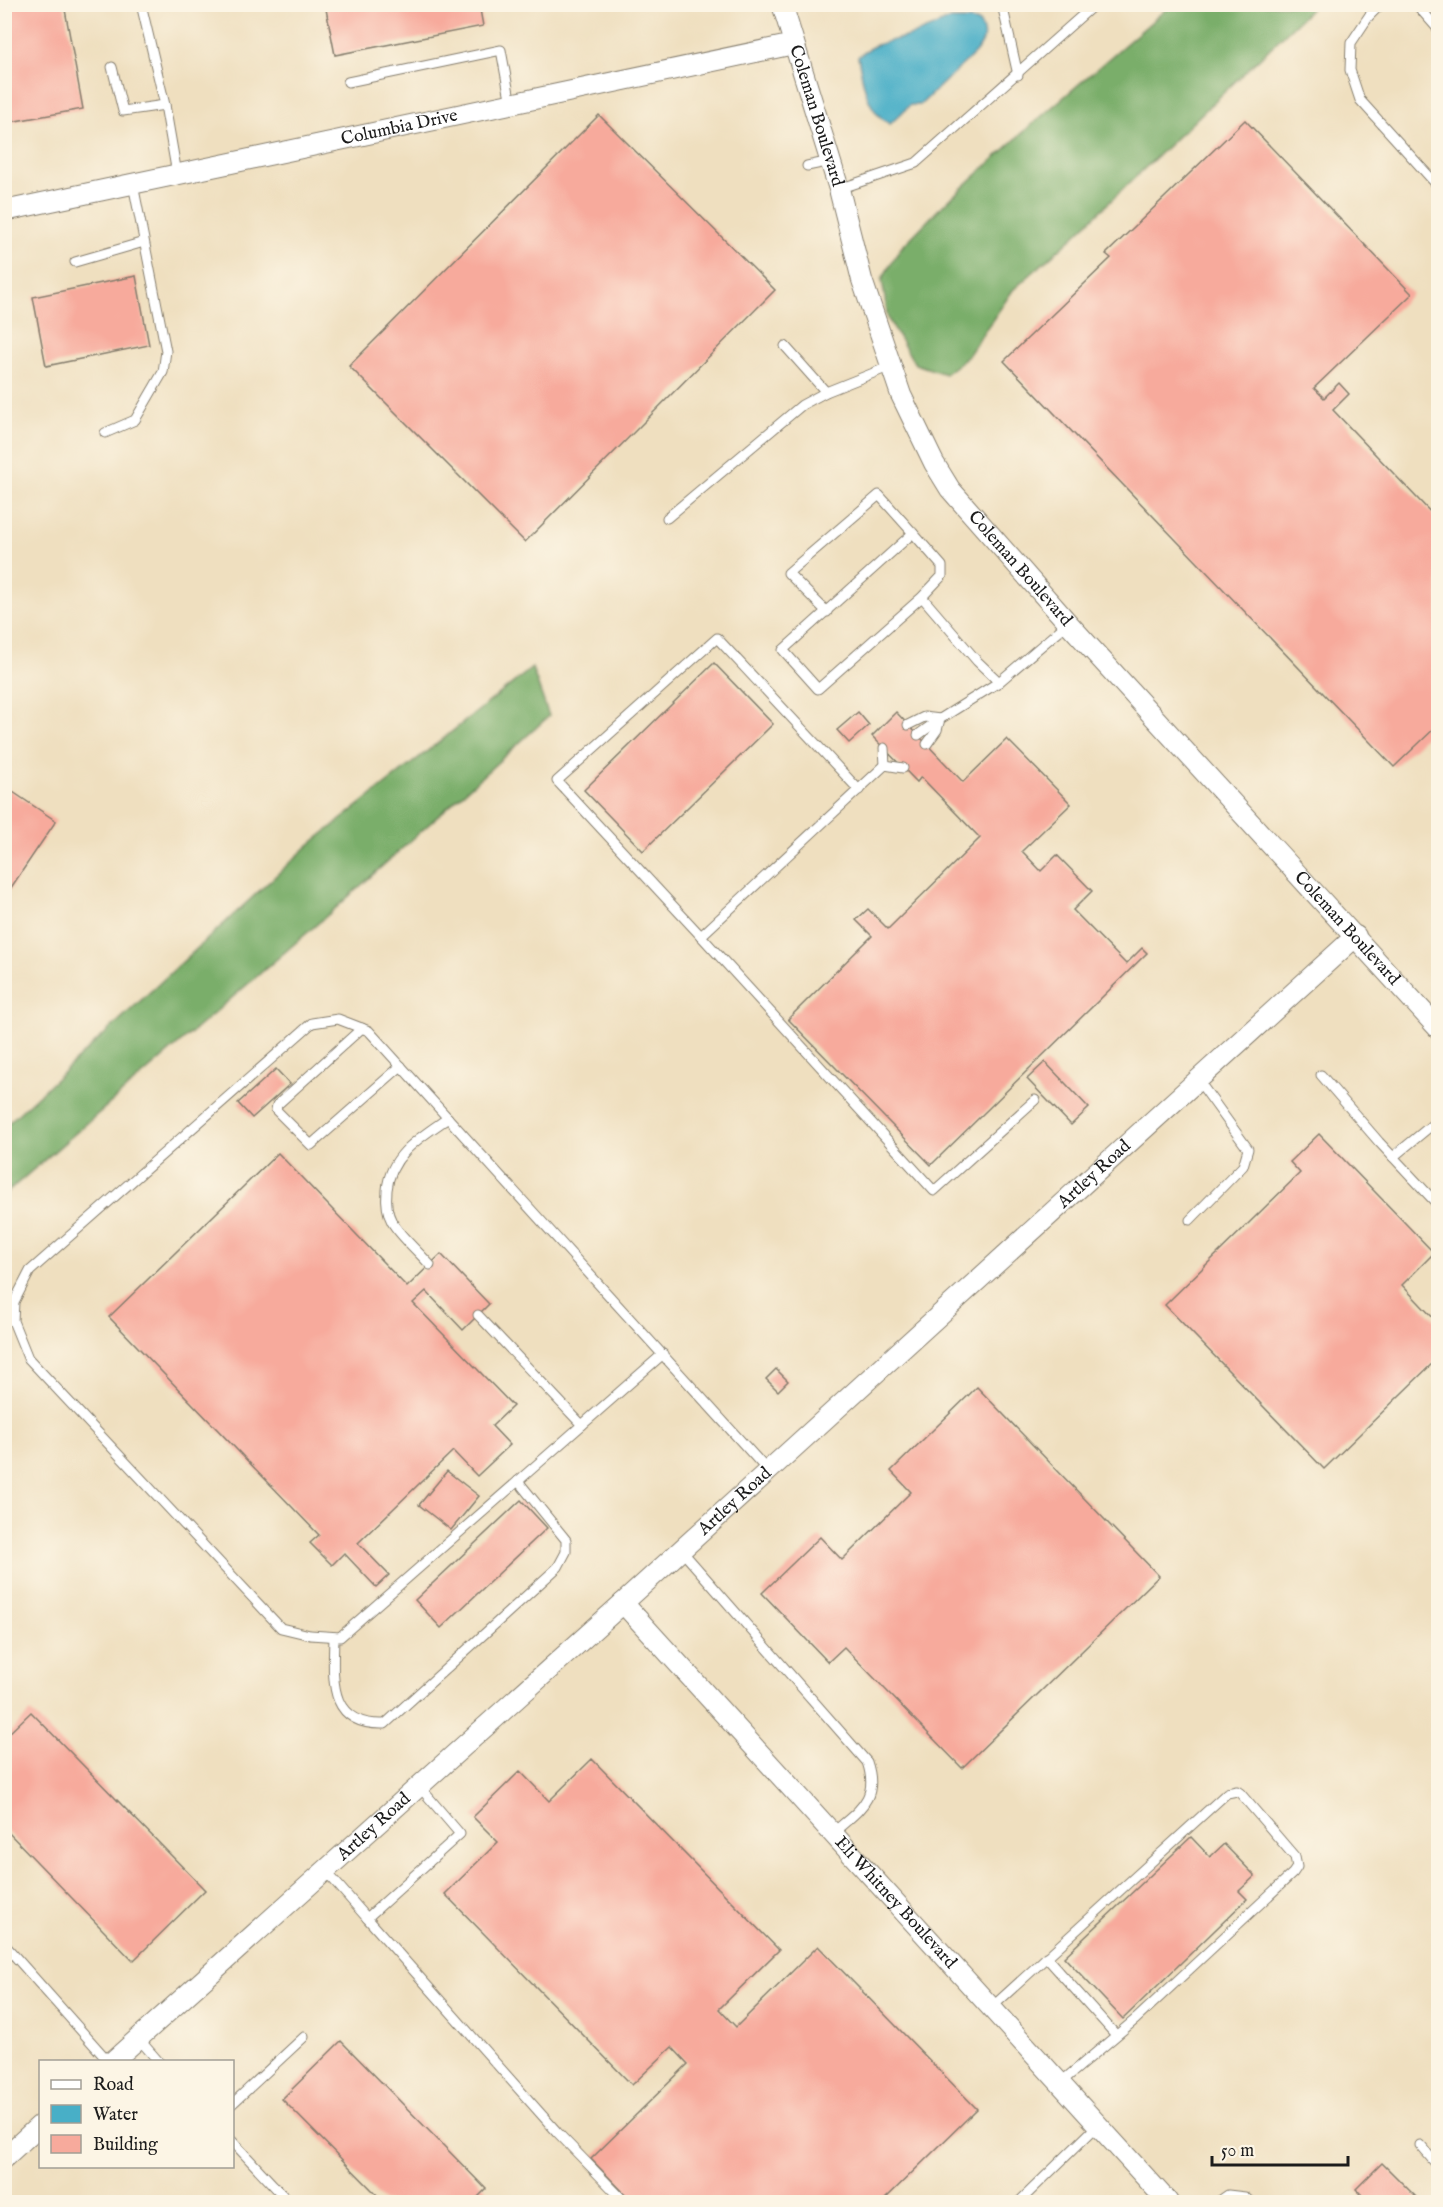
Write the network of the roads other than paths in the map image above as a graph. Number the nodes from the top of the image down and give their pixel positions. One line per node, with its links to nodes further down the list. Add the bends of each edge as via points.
1 (141, 4): 13 (lane)
2 (782, 4): 8 (street, Coleman Boulevard)
3 (1002, 4): 10 (lane)
4 (1095, 4): 10 (lane)
5 (1381, 4): 18 (lane, via 1352,43 1350,70 1360,100)
6 (1416, 4): 7 (lane)
7 (1437, 23)
8 (794, 44): 12 (street, Columbia Drive); 14 (street, Coleman Boulevard)
9 (112, 67): 13 (lane, via 123,111)
10 (1017, 75): 19 (lane, via 916,164)
11 (348, 82): 12 (lane, via 501,50)
12 (511, 104): 16 (street, Columbia Drive)
13 (165, 105): 16 (lane)
14 (831, 161): 15 (lane); 19 (street, Coleman Boulevard)
15 (807, 166)
16 (177, 174): 17 (street, Columbia Drive)
17 (133, 184): 20 (street, Columbia Drive); 21 (lane)
18 (1438, 186)
19 (839, 189): 24 (street, Coleman Boulevard, via 862,280)
20 (4, 211)
21 (144, 242): 22 (lane); 26 (lane, via 166,351 163,372 135,420)
22 (75, 262)
23 (785, 346): 25 (lane)
24 (891, 366): 25 (lane); 31 (street, Coleman Boulevard, via 901,395 950,489)
25 (826, 392): 27 (lane, via 802,405)
26 (105, 433)
27 (667, 518)
28 (913, 533): 29 (lane, via 942,566 942,576); 30 (lane); 30 (lane, via 879,495 788,573)
29 (922, 597): 30 (lane, via 818,689 783,650); 32 (lane)
30 (826, 612)
31 (1068, 623): 32 (lane); 43 (street, Coleman Boulevard)
32 (999, 682): 33 (lane)
33 (940, 719): 34 (lane, via 924,717); 35 (lane); 36 (lane)
34 (908, 725)
35 (918, 735)
36 (927, 744)
37 (884, 748): 39 (lane)
38 (893, 757): 39 (lane)
39 (885, 765): 40 (lane); 41 (lane)
40 (903, 768)
41 (859, 790): 42 (lane); 42 (lane, via 717,638 557,781)
42 (701, 936): 49 (lane, via 934,1191)
43 (1356, 936): 45 (street, Coleman Boulevard); 48 (street, Artley Road)
44 (362, 1028): 46 (lane, via 369,1030); 46 (lane, via 277,1105 276,1110 311,1145); 63 (lane, via 338,1019 312,1023 30,1271 14,1302 13,1321 28,1358 281,1628)
45 (1438, 1028)
46 (401, 1066): 50 (lane)
47 (1321, 1075): 52 (lane)
48 (1197, 1080): 54 (lane, via 1248,1149 1243,1166); 59 (street, Artley Road)
49 (1035, 1100)
50 (448, 1118): 55 (lane, via 409,1145 393,1164 387,1180 391,1222); 57 (lane)
51 (1437, 1123): 52 (lane)
52 (1393, 1157): 53 (lane)
53 (1438, 1205)
54 (1190, 1220)
55 (430, 1264)
56 (478, 1315): 58 (lane)
57 (663, 1354): 58 (lane); 59 (lane)
58 (582, 1425): 60 (lane)
59 (768, 1471): 61 (street, Artley Road)
60 (518, 1481): 63 (lane, via 340,1637); 63 (lane, via 566,1540 567,1552 558,1567 385,1724 372,1725 354,1719 341,1707 333,1684)
61 (681, 1550): 62 (street, Artley Road); 65 (lane, via 867,1762 873,1778 872,1792 862,1807)
62 (623, 1603): 64 (street, Artley Road); 65 (street, Eli Whitney Boulevard)
63 (334, 1637)
64 (419, 1786): 66 (street, Artley Road); 67 (lane, via 460,1834)
65 (833, 1833): 70 (street, Eli Whitney Boulevard)
66 (325, 1870): 67 (lane); 73 (street, Artley Road)
67 (367, 1918): 86 (lane)
68 (4, 1944): 74 (lane)
69 (1046, 1957): 70 (lane); 71 (lane); 71 (lane, via 1227,1793 1240,1792 1295,1857 1297,1867)
70 (991, 2008): 77 (street, Eli Whitney Boulevard)
71 (1116, 2036): 77 (lane)
72 (304, 2037): 78 (lane)
73 (138, 2038): 75 (street, Artley Road); 76 (lane)
74 (109, 2060)
75 (111, 2060)
76 (158, 2060)
77 (1060, 2083): 79 (street, Eli Whitney Boulevard)
78 (234, 2102)
79 (1098, 2125): 87 (lane); 88 (street, Eli Whitney Boulevard)
80 (39, 2126): 83 (street)
81 (234, 2143): 85 (lane)
82 (1420, 2145): 84 (lane)
83 (4, 2158)
84 (1438, 2166)
85 (290, 2202)
86 (624, 2202)
87 (1019, 2202)
88 (1168, 2202)
89 (1218, 2202): 90 (lane, via 1227,2194 1245,2197)
90 (1250, 2202)

